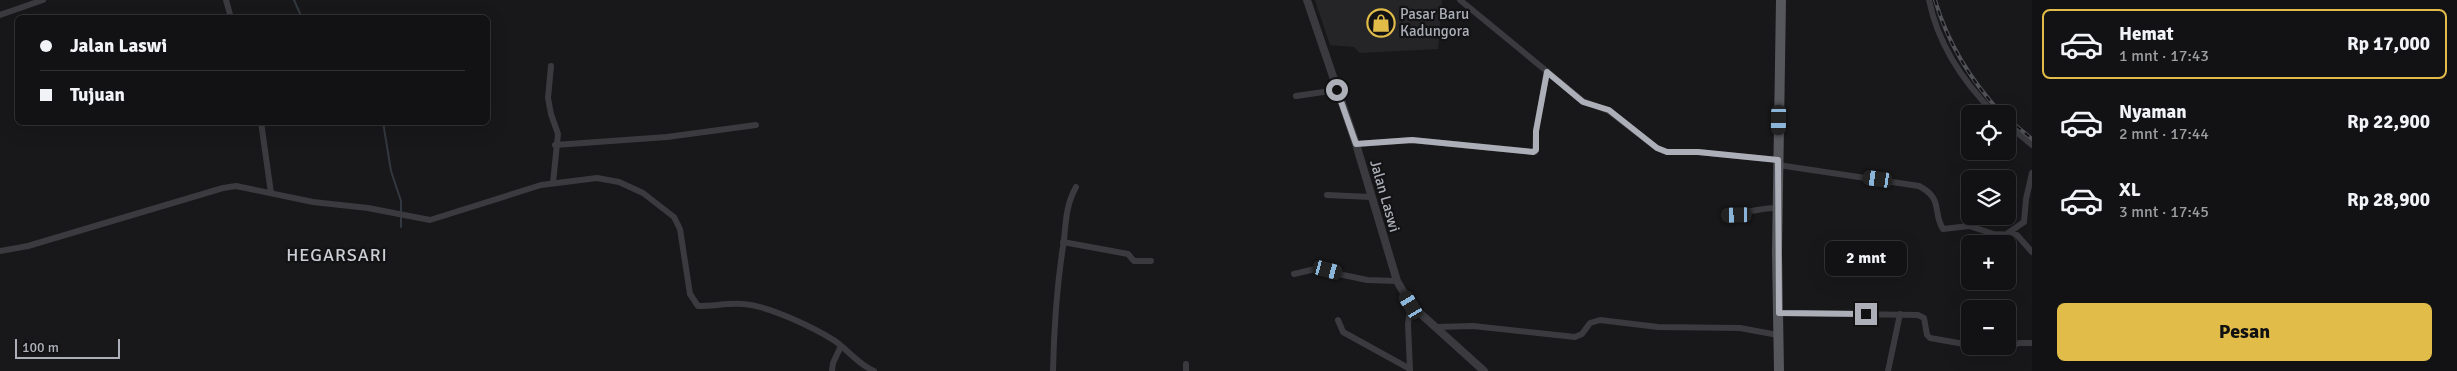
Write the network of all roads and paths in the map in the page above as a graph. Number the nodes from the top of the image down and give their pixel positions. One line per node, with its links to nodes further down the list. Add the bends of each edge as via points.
1 (43, 0): 7 (street)
2 (226, 0): 8 (street)
3 (1307, 0): 11 (street, Jalan Laswi)
4 (1460, 0): 10 (street)
5 (1781, 0): 20 (main road)
6 (1929, 0): 13 (street, via 1939,34 1956,66)
7 (0, 15)
8 (230, 15)
9 (550, 66): 18 (street, via 548,98 558,128)
10 (1547, 72): 17 (street, via 1535,152 1412,140); 20 (street, via 1583,102 1609,110 1657,148 1667,152 1698,152)
11 (1337, 90): 12 (street); 17 (street, Jalan Laswi)
12 (1296, 96)
13 (1987, 105)
14 (261, 125): 24 (street)
15 (756, 125): 18 (street, via 667,137)
16 (2016, 132): 19 (street)
17 (1356, 144): 26 (street, Jalan Laswi)
18 (555, 145): 22 (street)
19 (2032, 145)
20 (1778, 162): 27 (main road); 29 (street, via 1920,186 1934,198 1943,229 1969,226 1994,234)
21 (2032, 173): 29 (street, via 2024,222)
22 (553, 183): 24 (street, via 430,220); 45 (street, via 597,178 619,182 643,193 674,217 680,229 690,294 698,306 752,304 813,328)
23 (1076, 188): 30 (street, via 1067,208)
24 (271, 193): 31 (street, via 236,186 223,188 28,246)
25 (1327, 195): 26 (street)
26 (1371, 197): 35 (street, Jalan Laswi)
27 (1778, 208): 28 (street, via 1756,208 1737,215); 37 (main road)
28 (1724, 215)
29 (2008, 234): 32 (street, via 2017,235)
30 (1063, 242): 33 (street, via 1128,254 1136,261); 49 (street, via 1058,274)
31 (0, 251)
32 (2032, 252)
33 (1151, 261)
34 (1294, 274): 35 (street, via 1315,269 1367,280)
35 (1397, 281): 36 (street, Jalan Laswi)
36 (1411, 305): 40 (street, Jalan Laswi); 46 (street, via 1408,324)
37 (1779, 313): 38 (street); 41 (main road)
38 (1900, 314): 42 (street, via 1924,318 1930,338); 52 (street)
39 (1338, 320): 46 (street, via 1343,332)
40 (1436, 327): 41 (street, via 1473,326 1575,336 1582,334 1590,323 1600,320 1658,327 1740,328); 50 (street, Jalan Laswi)
41 (1778, 335): 51 (main road)
42 (1961, 343)
43 (2032, 343): 44 (street)
44 (2016, 344)
45 (841, 346): 47 (street); 48 (street, via 863,366)
46 (1410, 370)
47 (832, 371)
48 (874, 371)
49 (1053, 371)
50 (1484, 371)
51 (1779, 371)
52 (1888, 371)

